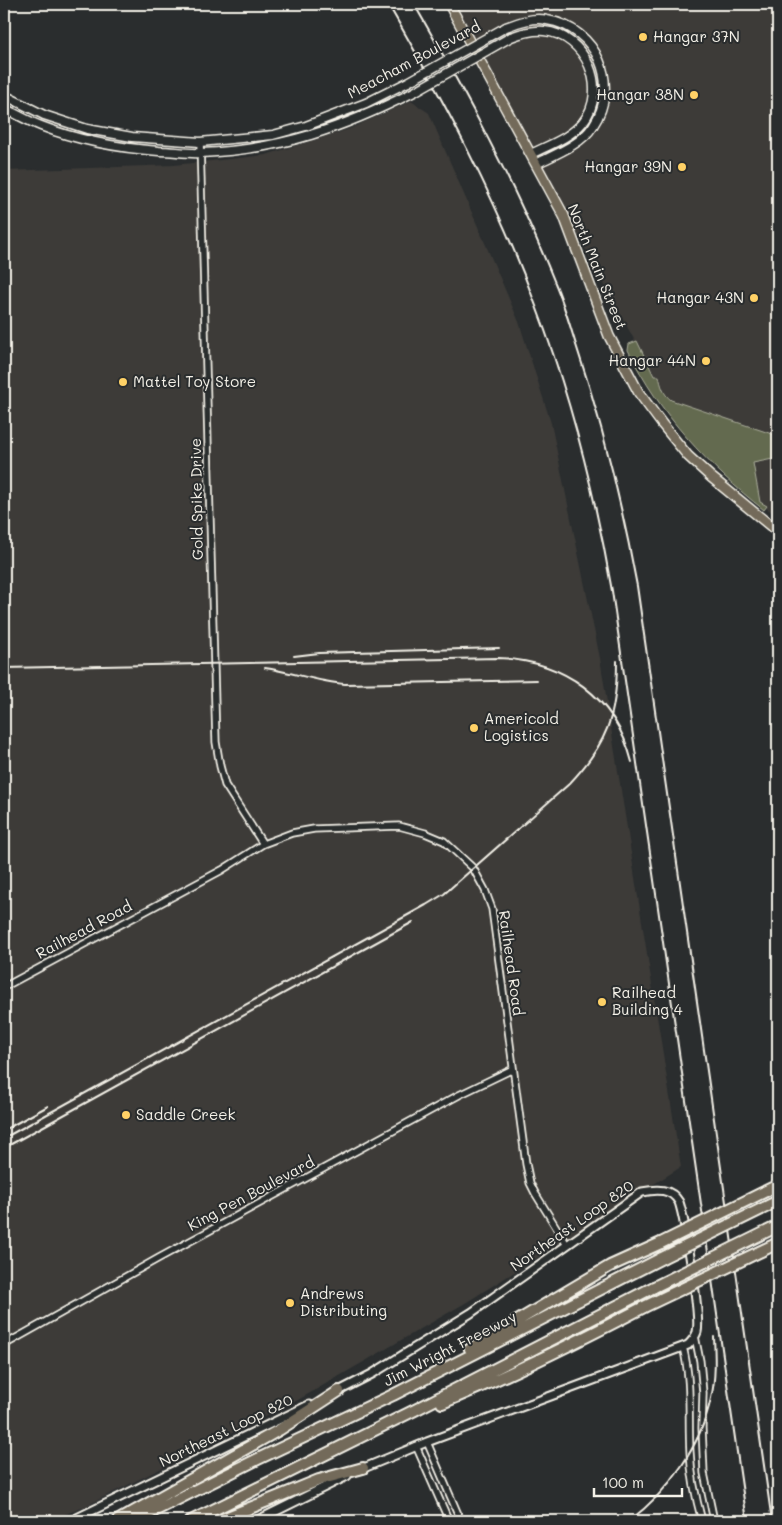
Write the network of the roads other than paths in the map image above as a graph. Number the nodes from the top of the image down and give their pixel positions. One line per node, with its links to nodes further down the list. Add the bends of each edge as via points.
1 (449, 4): 6 (main road, North Main Street)
2 (4, 96): 4 (main road, Meacham Boulevard, via 44,115 87,129 132,138)
3 (4, 108): 5 (main road, Meacham Boulevard, via 40,126 84,140 131,149)
4 (200, 142): 5 (street, Gold Spike Drive); 7 (main road, Meacham Boulevard, bridge, via 273,135 306,126 366,103 506,27 523,21 546,20 566,26 587,40 599,57 606,83 603,107 593,127 580,141)
5 (200, 153): 6 (main road, Meacham Boulevard, bridge, via 245,150 284,142 370,114 511,37 545,31 561,36 579,48 589,62 595,84 592,104 584,120 572,132); 9 (street, Gold Spike Drive, via 216,742 225,785)
6 (531, 154): 7 (main road, North Main Street)
7 (536, 164): 8 (main road, North Main Street, via 564,216 609,336 640,393 688,456)
8 (778, 532)
9 (263, 844): 10 (street, Railhead Road, via 222,870); 11 (street, Railhead Road, via 314,829 399,826 444,841 473,868 492,909)
10 (4, 987)
11 (513, 1069): 15 (street, Railhead Road, via 530,1183); 18 (street, King Pen Boulevard, via 159,1258)
12 (778, 1185): 21 (highway, bridge, via 610,1266)
13 (778, 1201): 21 (highway, Jim Wright Freeway, bridge)
14 (778, 1226): 22 (highway, bridge)
15 (567, 1244): 17 (street, Northeast Loop 820, via 642,1192 667,1191 676,1197 682,1210 696,1302 698,1326); 20 (street, Northeast Loop 820, via 470,1313)
16 (778, 1244): 22 (highway, bridge, via 497,1380)
17 (695, 1336): 19 (street); 23 (street, via 703,1393)
18 (4, 1345)
19 (682, 1347): 24 (street, via 688,1371); 25 (street)
20 (339, 1391): 28 (street, Northeast Loop 820); 29 (highway, via 279,1430)
21 (394, 1395): 30 (highway, Jim Wright Freeway)
22 (415, 1410): 31 (highway)
23 (702, 1440): 24 (street); 37 (street, via 704,1473)
24 (690, 1441): 36 (street)
25 (427, 1442): 26 (street); 35 (street)
26 (416, 1446): 27 (street); 34 (street)
27 (364, 1468): 32 (highway, via 319,1480); 33 (street)
28 (71, 1521)
29 (117, 1521)
30 (134, 1521)
31 (191, 1521)
32 (218, 1521)
33 (256, 1521)
34 (449, 1521)
35 (462, 1521)
36 (702, 1521)
37 (714, 1521)

